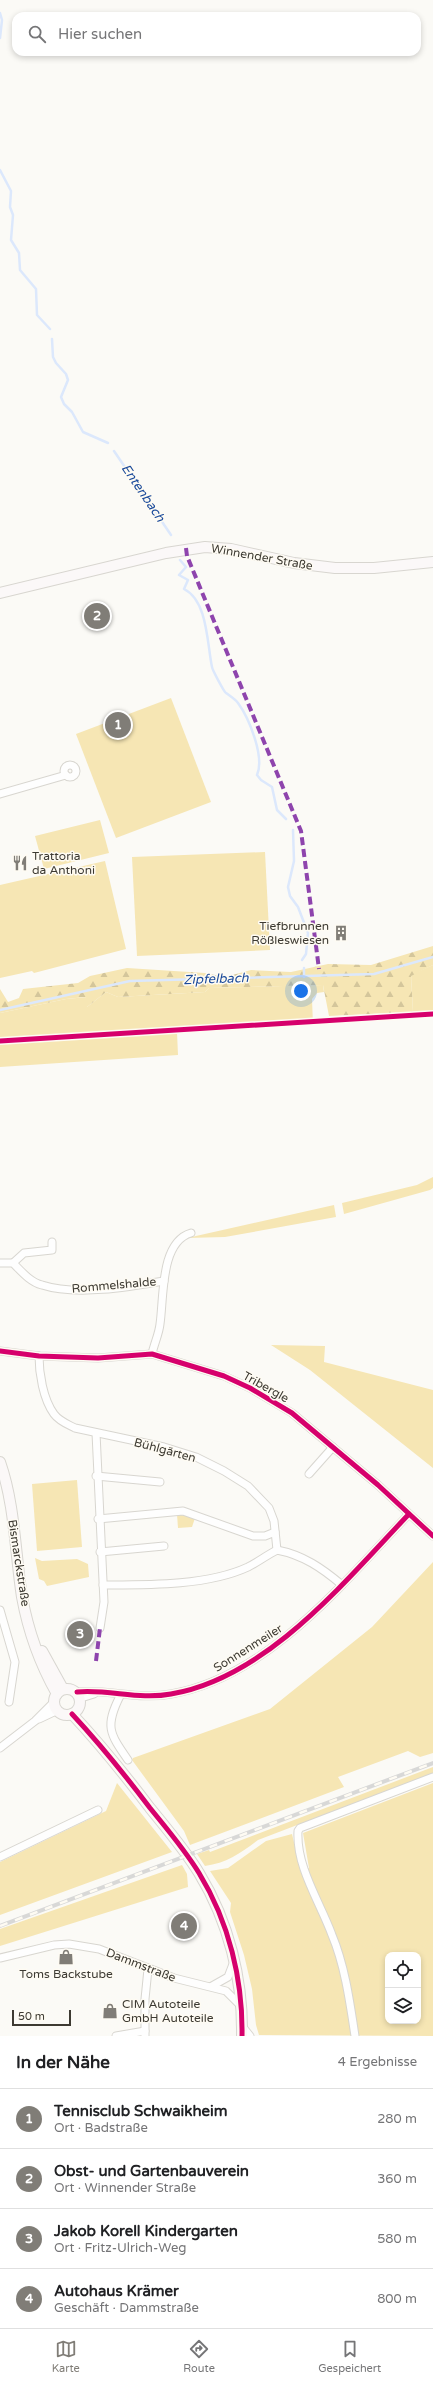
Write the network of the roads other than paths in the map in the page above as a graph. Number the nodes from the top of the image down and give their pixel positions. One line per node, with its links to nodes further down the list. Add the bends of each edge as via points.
1 (433, 562): 2 (street, Winnender Straße, via 374,568 335,568 294,563 231,549 186,548)
2 (0, 593)
3 (66, 775): 4 (street)
4 (0, 794)
5 (191, 1233): 9 (street, via 184,1235 172,1248)
6 (52, 1242): 8 (street, via 52,1250 24,1253)
7 (0, 1263): 8 (street)
8 (12, 1263): 9 (street, Rommelshalde, via 40,1285 67,1290)
9 (164, 1281): 11 (street, via 160,1326)
10 (0, 1351): 12 (street, Tribergle)
11 (152, 1354): 12 (street, Tribergle, via 98,1358); 14 (street, Tribergle, via 224,1376 250,1388 292,1413)
12 (39, 1356): 13 (street, Bühlgärten, via 39,1376 53,1413 62,1422 74,1428)
13 (96, 1433): 17 (street); 21 (street, Bühlgärten, via 171,1449 196,1457 224,1472 248,1486 270,1508)
14 (333, 1447): 16 (street); 19 (street, Tribergle)
15 (0, 1462): 31 (street, Bismarckstraße, via 9,1491 22,1598 40,1661)
16 (309, 1474)
17 (96, 1476): 18 (street); 20 (street)
18 (160, 1482)
19 (409, 1514): 22 (street, Tribergle); 26 (street, Sonnenmeiler)
20 (98, 1519): 21 (street, via 183,1511 252,1536 265,1536); 25 (street)
21 (275, 1532): 24 (street, Bühlgärten)
22 (433, 1536)
23 (164, 1546): 25 (street)
24 (277, 1550): 26 (street, via 292,1553 322,1568); 27 (street, via 248,1567 213,1577)
25 (100, 1552): 27 (street)
26 (342, 1584): 30 (street, Sonnenmeiler, via 282,1641 215,1681 170,1695)
27 (103, 1585): 29 (street, via 104,1610)
28 (0, 1610): 32 (street, via 15,1662)
29 (100, 1628)
30 (120, 1696): 33 (street, Sonnenmeiler, via 99,1692); 35 (street, via 110,1720 110,1732)
31 (58, 1699): 33 (street, via 72,1689); 33 (street, via 63,1714); 34 (street)
32 (9, 1702)
33 (77, 1703): 40 (street, via 98,1741 199,1873 223,1922)
34 (0, 1748)
35 (128, 1760)
36 (433, 1777): 48 (street, via 300,1828 298,1831 304,1869 333,1935 341,1962)
37 (98, 1810): 38 (street)
38 (0, 1857)
39 (0, 1958): 41 (street, Dammstraße, via 39,1948 69,1944 116,1954)
40 (234, 1960): 42 (street, via 228,1977); 43 (street)
41 (148, 1969): 42 (street, Dammstraße); 45 (street)
42 (212, 1986): 43 (street, Dammstraße, via 233,1995)
43 (242, 2006): 44 (street)
44 (242, 2031): 47 (street)
45 (145, 2033): 46 (street)
46 (116, 2036)
47 (250, 2036)
48 (355, 2036)

